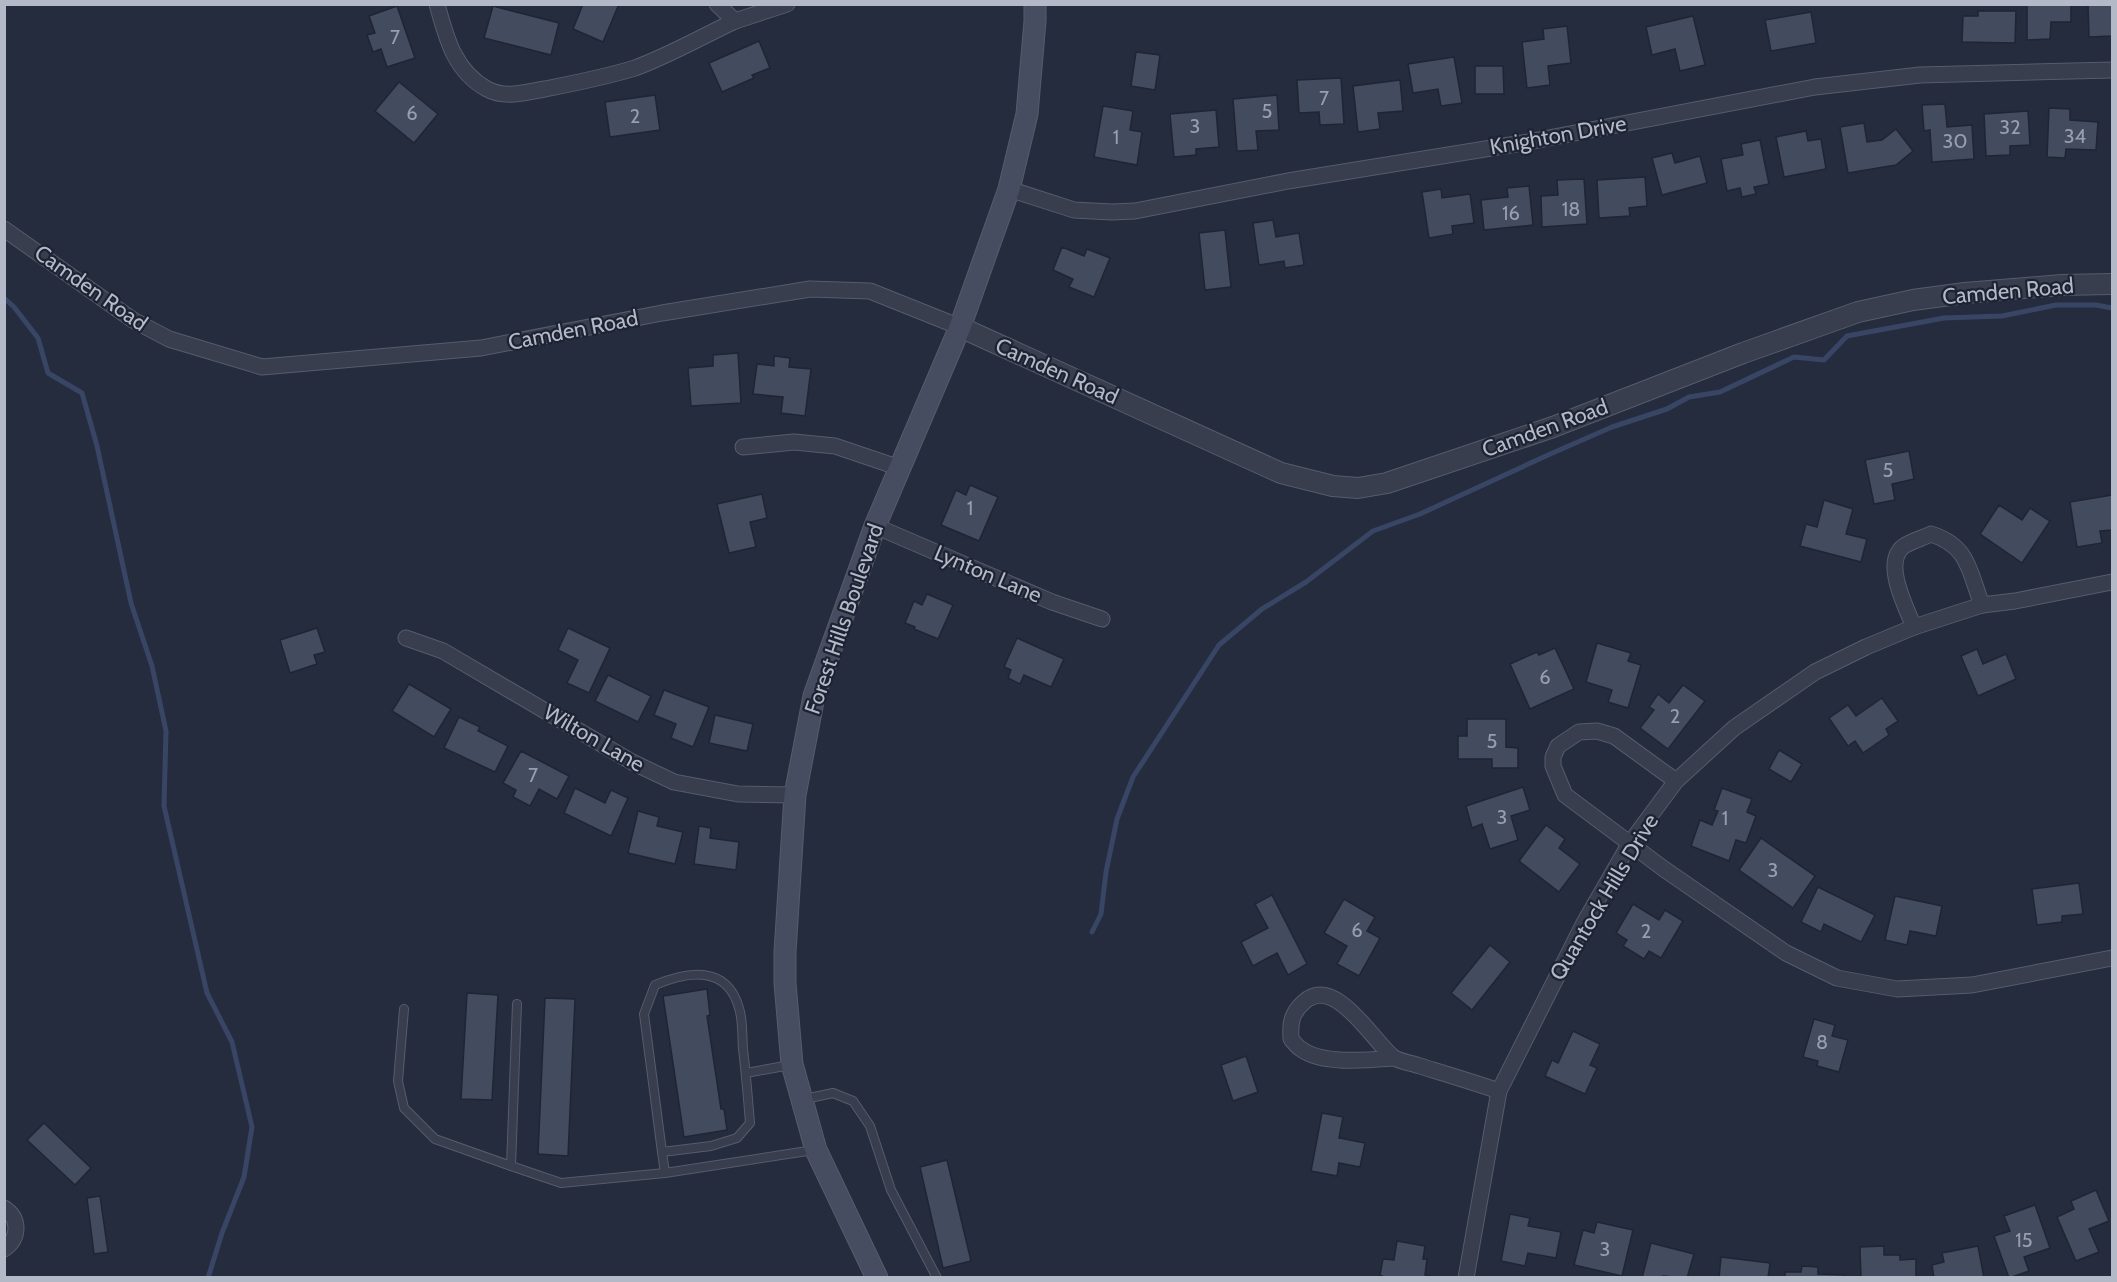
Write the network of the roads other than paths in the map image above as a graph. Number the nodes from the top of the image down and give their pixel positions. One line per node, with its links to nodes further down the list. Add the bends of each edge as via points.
1 (437, 4): 5 (street, via 455,59 472,80 489,90 510,95 637,67)
2 (717, 4): 5 (street)
3 (787, 4): 5 (street)
4 (1035, 4): 7 (main road, Forest Hills Boulevard, via 1027,114)
5 (735, 21)
6 (2112, 70): 7 (street, Knighton Drive, via 1920,75 1815,87 1135,211 1074,210)
7 (1009, 189): 10 (main road, Forest Hills Boulevard)
8 (4, 229): 10 (street, Camden Road, via 133,320 169,339 262,367 481,348 810,289 870,291)
9 (2112, 284): 10 (street, Camden Road, via 1965,293 1858,312 1553,427 1397,480 1359,488 1281,473)
10 (960, 327): 12 (main road, Forest Hills Boulevard)
11 (742, 447): 12 (street, via 794,442 835,446)
12 (900, 468): 13 (main road, Forest Hills Boulevard)
13 (875, 526): 16 (street, Lynton Lane, via 1052,602); 20 (main road, Forest Hills Boulevard, via 813,696)
14 (2112, 582): 15 (street, Quantock Hills Drive)
15 (1982, 605): 17 (street, Quantock Hills Drive); 17 (street, via 1962,552 1948,540 1931,534 1903,547 1896,559 1894,574)
16 (1102, 619)
17 (1914, 627): 19 (street, Quantock Hills Drive, via 1815,672 1734,728)
18 (406, 638): 20 (street, Wilton Lane, via 443,651 632,762 674,782 738,794)
19 (1676, 781): 21 (street, Quantock Hills Drive); 21 (street, via 1614,736 1597,731 1579,732 1558,746 1553,766 1565,795)
20 (795, 795): 26 (main road, Forest Hills Boulevard, via 785,952)
21 (1630, 843): 22 (street, via 1786,953 1837,978 1898,989 1972,984); 28 (street, Quantock Hills Drive, via 1584,922)
22 (2112, 958)
23 (517, 1004): 32 (lane)
24 (404, 1009): 32 (lane, via 398,1081 404,1108 435,1139)
25 (1394, 1058): 25 (street, via 1337,999 1307,999 1290,1023 1291,1039 1313,1055 1349,1061); 28 (street)
26 (792, 1064): 27 (lane); 29 (main road, Forest Hills Boulevard)
27 (746, 1073): 31 (lane, via 750,1123 737,1138 711,1146); 31 (lane, via 739,1007 728,986 716,977 700,975 676,976 655,985 644,1014)
28 (1499, 1091): 36 (street, Quantock Hills Drive)
29 (800, 1100): 30 (main road, Forest Hills Boulevard); 38 (lane, via 833,1093 853,1101 870,1126 891,1190)
30 (816, 1150): 33 (lane); 37 (main road, Forest Hills Boulevard)
31 (662, 1152): 33 (lane)
32 (511, 1167): 33 (lane, via 561,1183)
33 (665, 1173)
34 (4, 1208): 35 (street, via 13,1215 17,1226 15,1237)
35 (4, 1249)
36 (1466, 1277)
37 (878, 1278)
38 (937, 1278)

